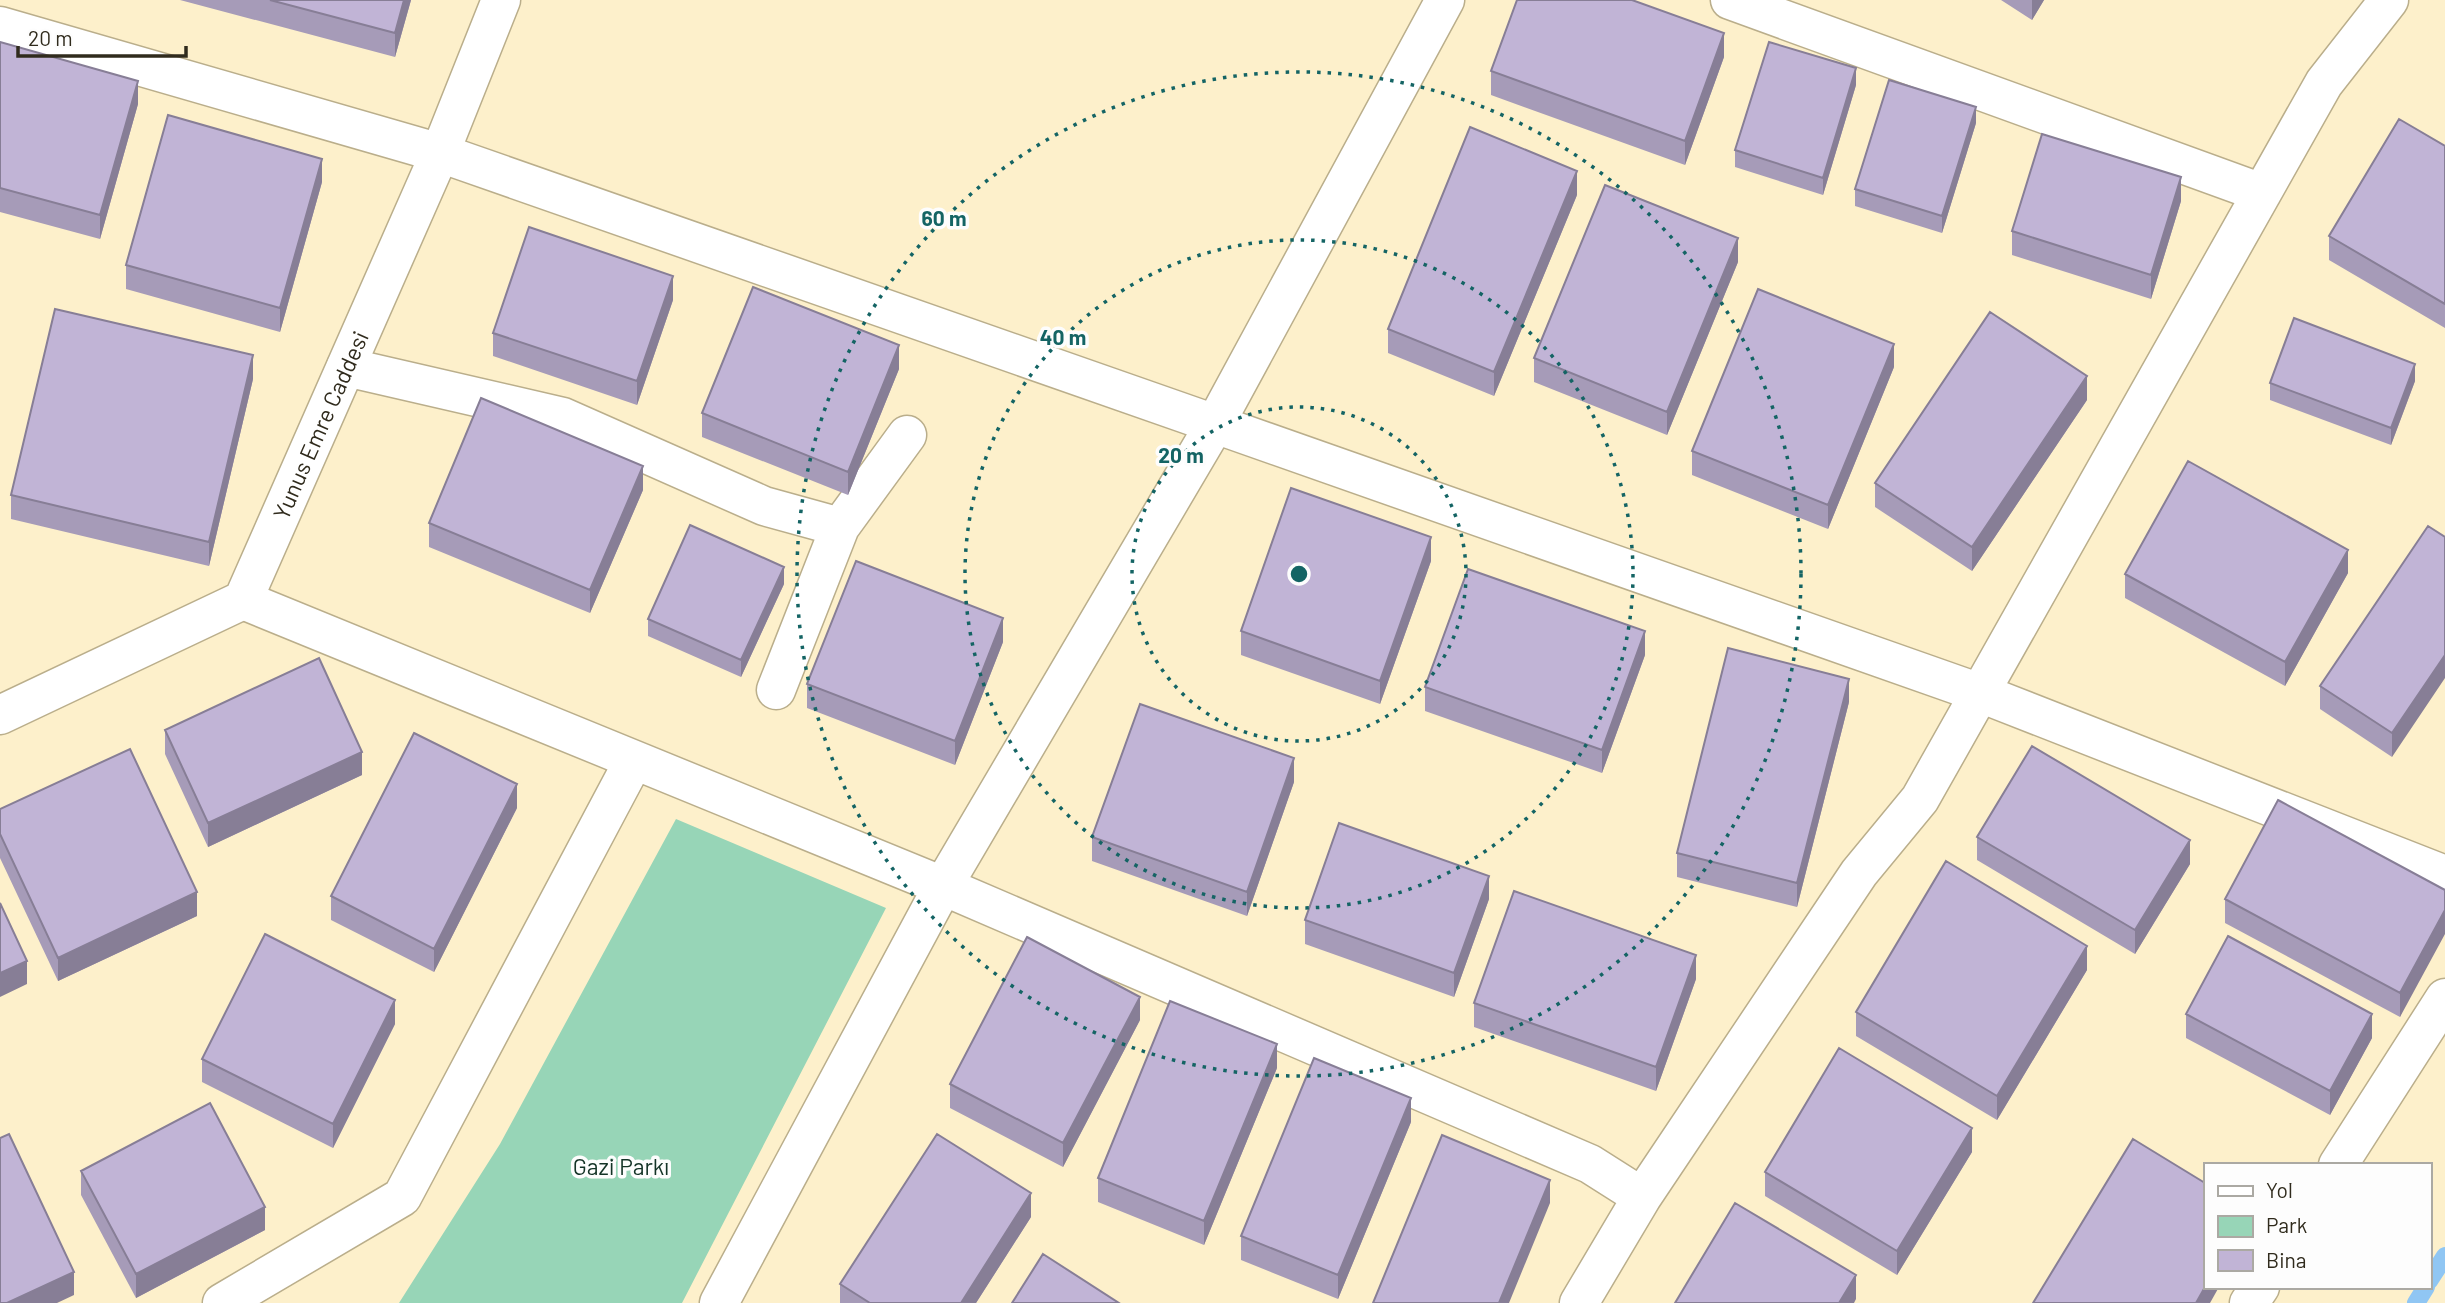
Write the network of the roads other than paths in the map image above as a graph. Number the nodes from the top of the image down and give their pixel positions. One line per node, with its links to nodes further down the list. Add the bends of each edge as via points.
1 (501, 0): 6 (street, Yunus Emre Caddesi)
2 (1445, 0): 9 (street)
3 (1730, 0): 7 (street)
4 (2389, 0): 7 (street, via 2324,83)
5 (0, 26): 6 (street)
6 (440, 153): 8 (street, Yunus Emre Caddesi); 9 (street)
7 (2262, 194): 14 (street)
8 (346, 366): 11 (street, via 563,417 764,506); 12 (street, Yunus Emre Caddesi)
9 (1215, 424): 14 (street); 18 (street)
10 (907, 435): 11 (street)
11 (840, 527): 13 (street)
12 (243, 600): 15 (street); 16 (street)
13 (776, 690)
14 (1980, 693): 17 (street); 21 (street, via 1920,799 1859,873)
15 (0, 715)
16 (634, 760): 18 (street); 22 (street, via 402,1197)
17 (2445, 875)
18 (943, 886): 21 (street, via 1590,1164); 24 (street)
19 (2445, 998): 20 (street)
20 (2339, 1163)
21 (1642, 1197): 25 (street)
22 (282, 1288): 23 (street)
23 (222, 1303)
24 (719, 1303)
25 (1579, 1303)

